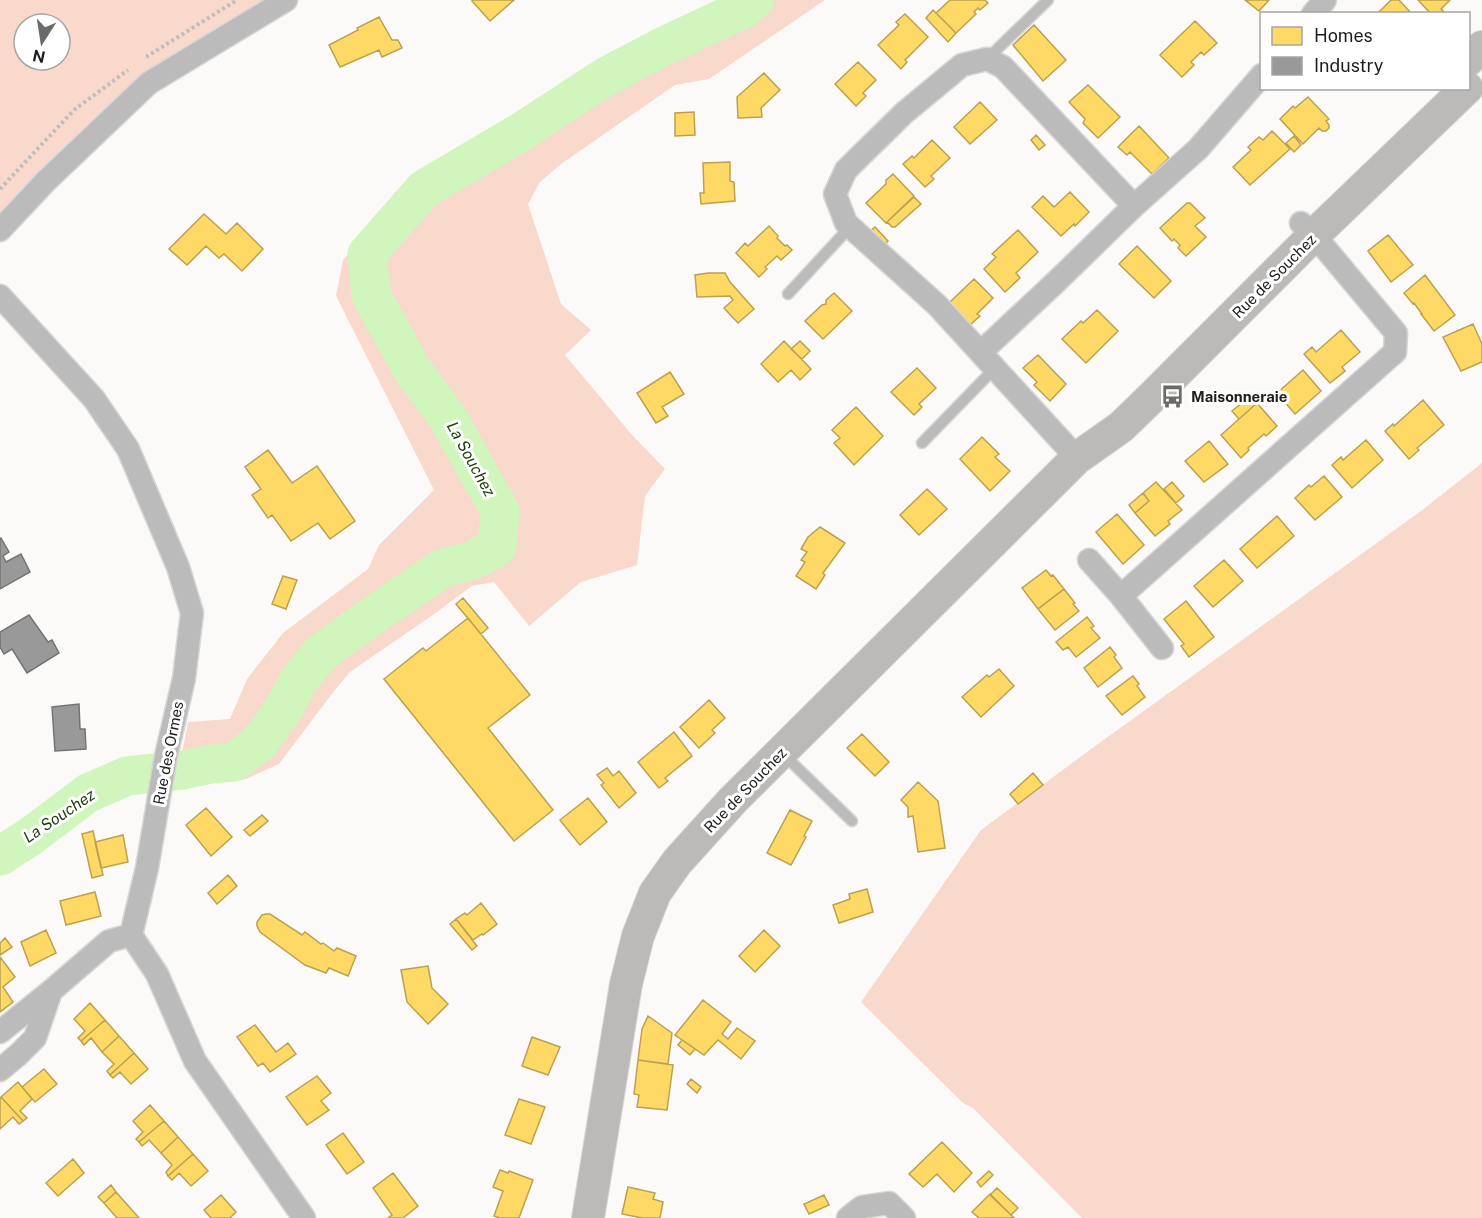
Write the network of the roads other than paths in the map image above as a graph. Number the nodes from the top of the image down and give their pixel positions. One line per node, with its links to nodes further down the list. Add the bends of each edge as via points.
1 (286, 0): 16 (street, via 149,83 45,180)
2 (1048, 0): 7 (lane)
3 (1325, 0): 4 (street)
4 (1315, 12)
5 (1482, 47): 6 (main road)
6 (1470, 58)
7 (987, 59): 13 (street, via 1003,67); 14 (street, via 962,65 904,113 846,170 835,194)
8 (1482, 74): 10 (main road, Rue de Souchez)
9 (1260, 77): 13 (street, via 1198,149)
10 (1470, 86)
11 (1437, 90): 15 (main road, Rue de Souchez)
12 (1466, 90): 15 (main road, Rue de Souchez)
13 (1134, 206): 19 (street, via 1057,281)
14 (850, 227): 17 (lane); 19 (street, via 937,305)
15 (1307, 229): 21 (main road, Rue de Souchez, via 1108,415); 23 (street, via 1396,333 1395,352)
16 (0, 230)
17 (788, 294)
18 (0, 296): 27 (street, Rue des Ormes, via 94,399 128,448 178,567 192,613 184,678)
19 (988, 360): 20 (lane); 21 (street)
20 (922, 443)
21 (1077, 458): 25 (main road, Rue de Souchez)
22 (1089, 560): 23 (street)
23 (1121, 596): 24 (street)
24 (1162, 648)
25 (782, 753): 26 (lane); 32 (main road, Rue de Souchez, via 733,800 677,862 655,893 638,936 626,984)
26 (852, 821)
27 (131, 935): 28 (street, via 109,941); 31 (street, via 157,974 195,1061)
28 (51, 991): 29 (street); 30 (street, via 35,1038)
29 (0, 1032)
30 (0, 1070)
31 (304, 1218)
32 (588, 1218)
33 (848, 1218): 34 (street, via 862,1207 889,1203)
34 (904, 1218)

